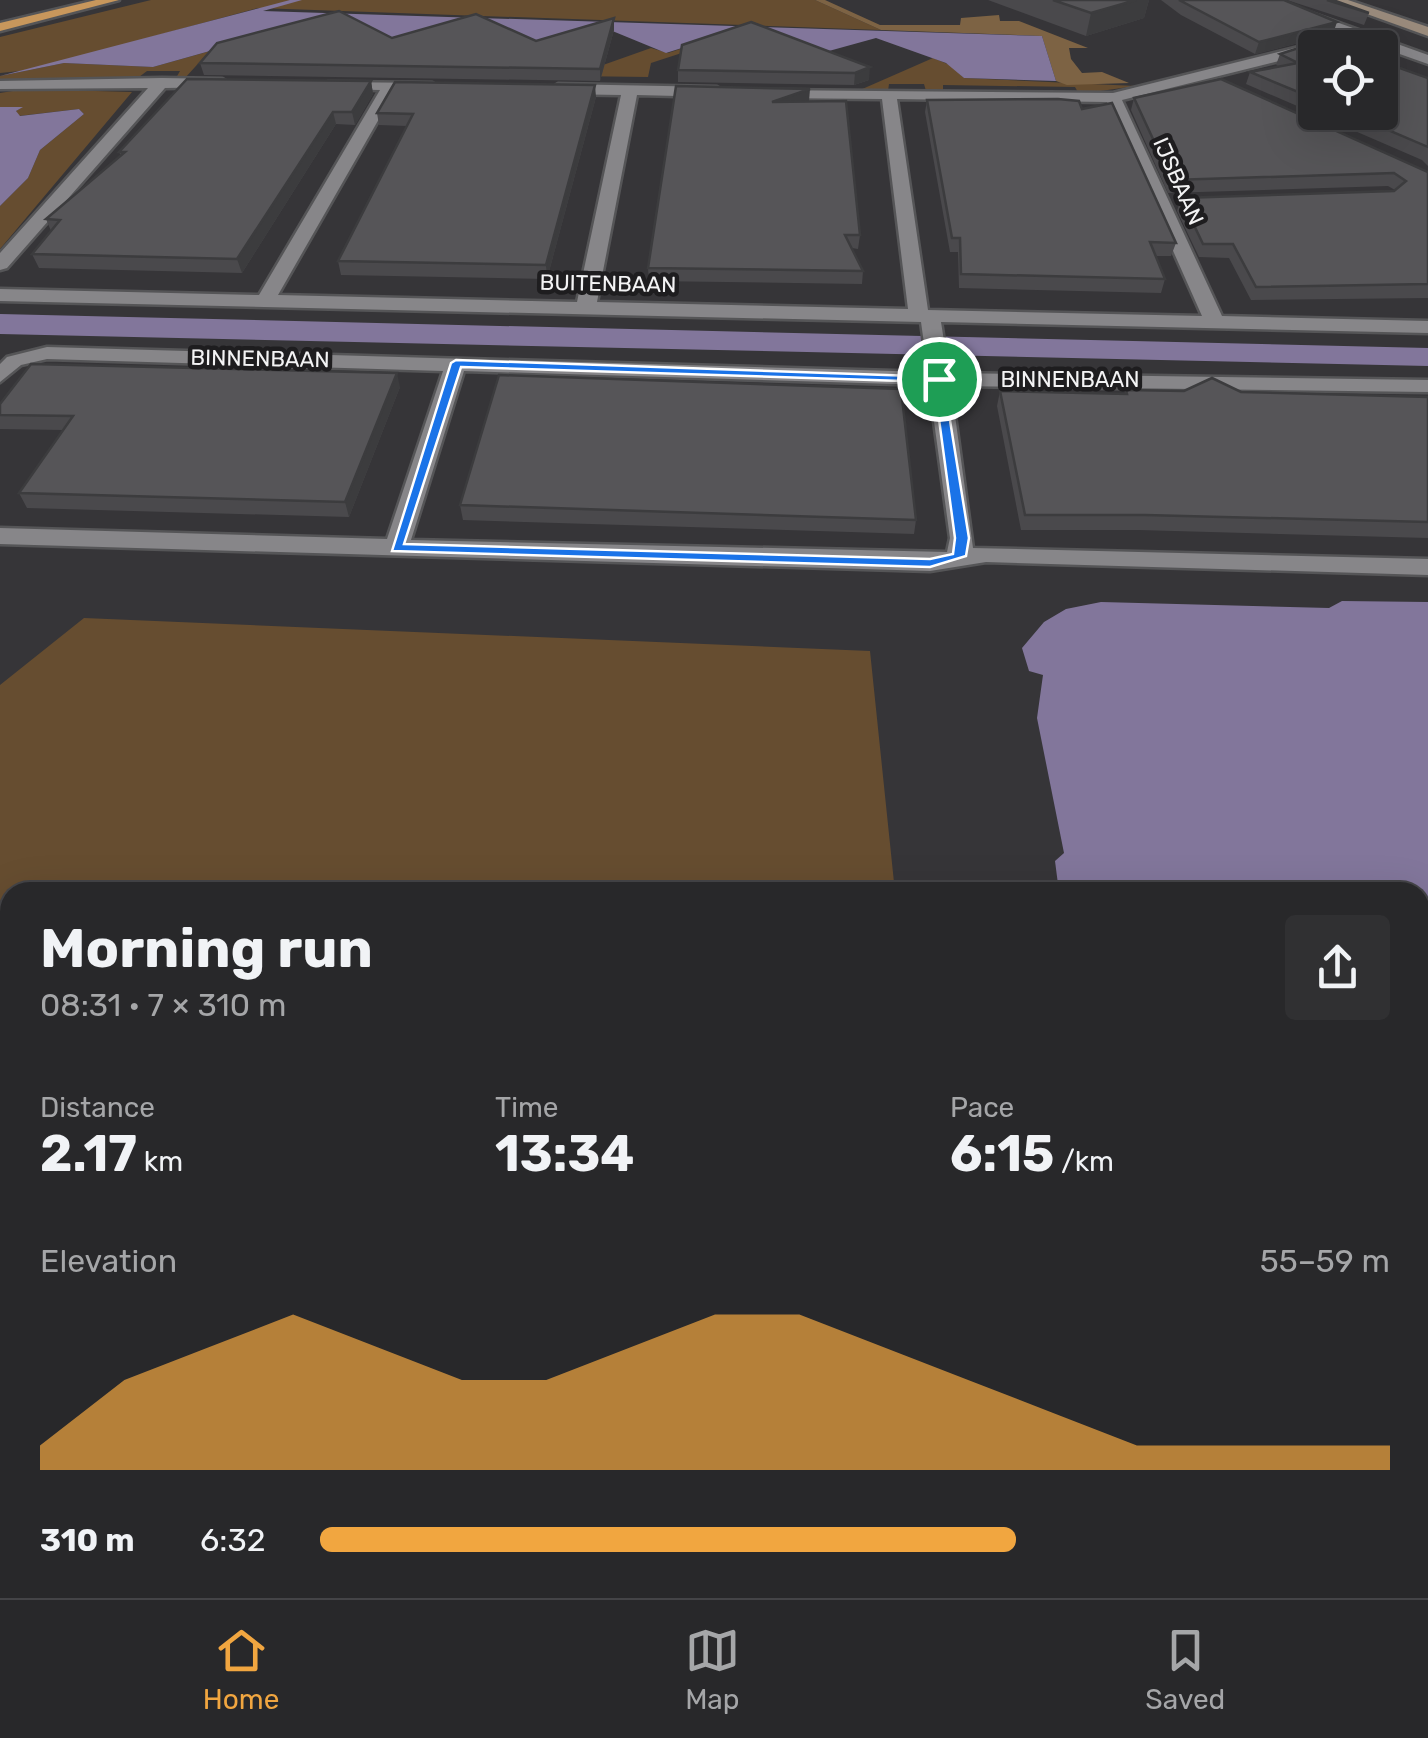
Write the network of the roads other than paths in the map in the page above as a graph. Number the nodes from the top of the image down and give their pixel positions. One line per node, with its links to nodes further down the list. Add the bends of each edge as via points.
1 (64, 0): 5 (highway)
2 (112, 0): 6 (highway)
3 (1263, 0): 7 (street)
4 (1335, 0): 8 (main road)
5 (0, 15)
6 (0, 26)
7 (1344, 30)
8 (1428, 32)
9 (1398, 49): 11 (street)
10 (1298, 51): 12 (street)
11 (1428, 60)
12 (1200, 74): 17 (street); 25 (street)
13 (162, 82): 14 (street); 15 (street); 26 (street)
14 (236, 84)
15 (0, 85)
16 (314, 85): 18 (street)
17 (1224, 85)
18 (390, 86): 19 (street); 28 (street)
19 (442, 87)
20 (544, 89): 21 (street)
21 (630, 90): 22 (street); 29 (street)
22 (735, 92)
23 (753, 93): 24 (street)
24 (889, 95): 25 (street); 30 (street)
25 (1113, 98): 31 (street, IJSBAAN, via 1170,202)
26 (0, 264)
27 (0, 295): 28 (street, BUITENBAAN)
28 (266, 300): 29 (street, BUITENBAAN)
29 (586, 308): 30 (street, BUITENBAAN)
30 (927, 320): 31 (street, BUITENBAAN); 34 (street)
31 (1215, 323): 32 (street)
32 (1428, 327)
33 (456, 363): 34 (street, BINNENBAAN); 35 (street, BINNENBAAN, via 47,353 14,362); 38 (street)
34 (938, 370): 36 (street, BINNENBAAN); 39 (street)
35 (0, 376)
36 (1428, 386)
37 (0, 536): 38 (street)
38 (396, 548): 39 (street, via 930,563)
39 (960, 556): 40 (street)
40 (1428, 566)

